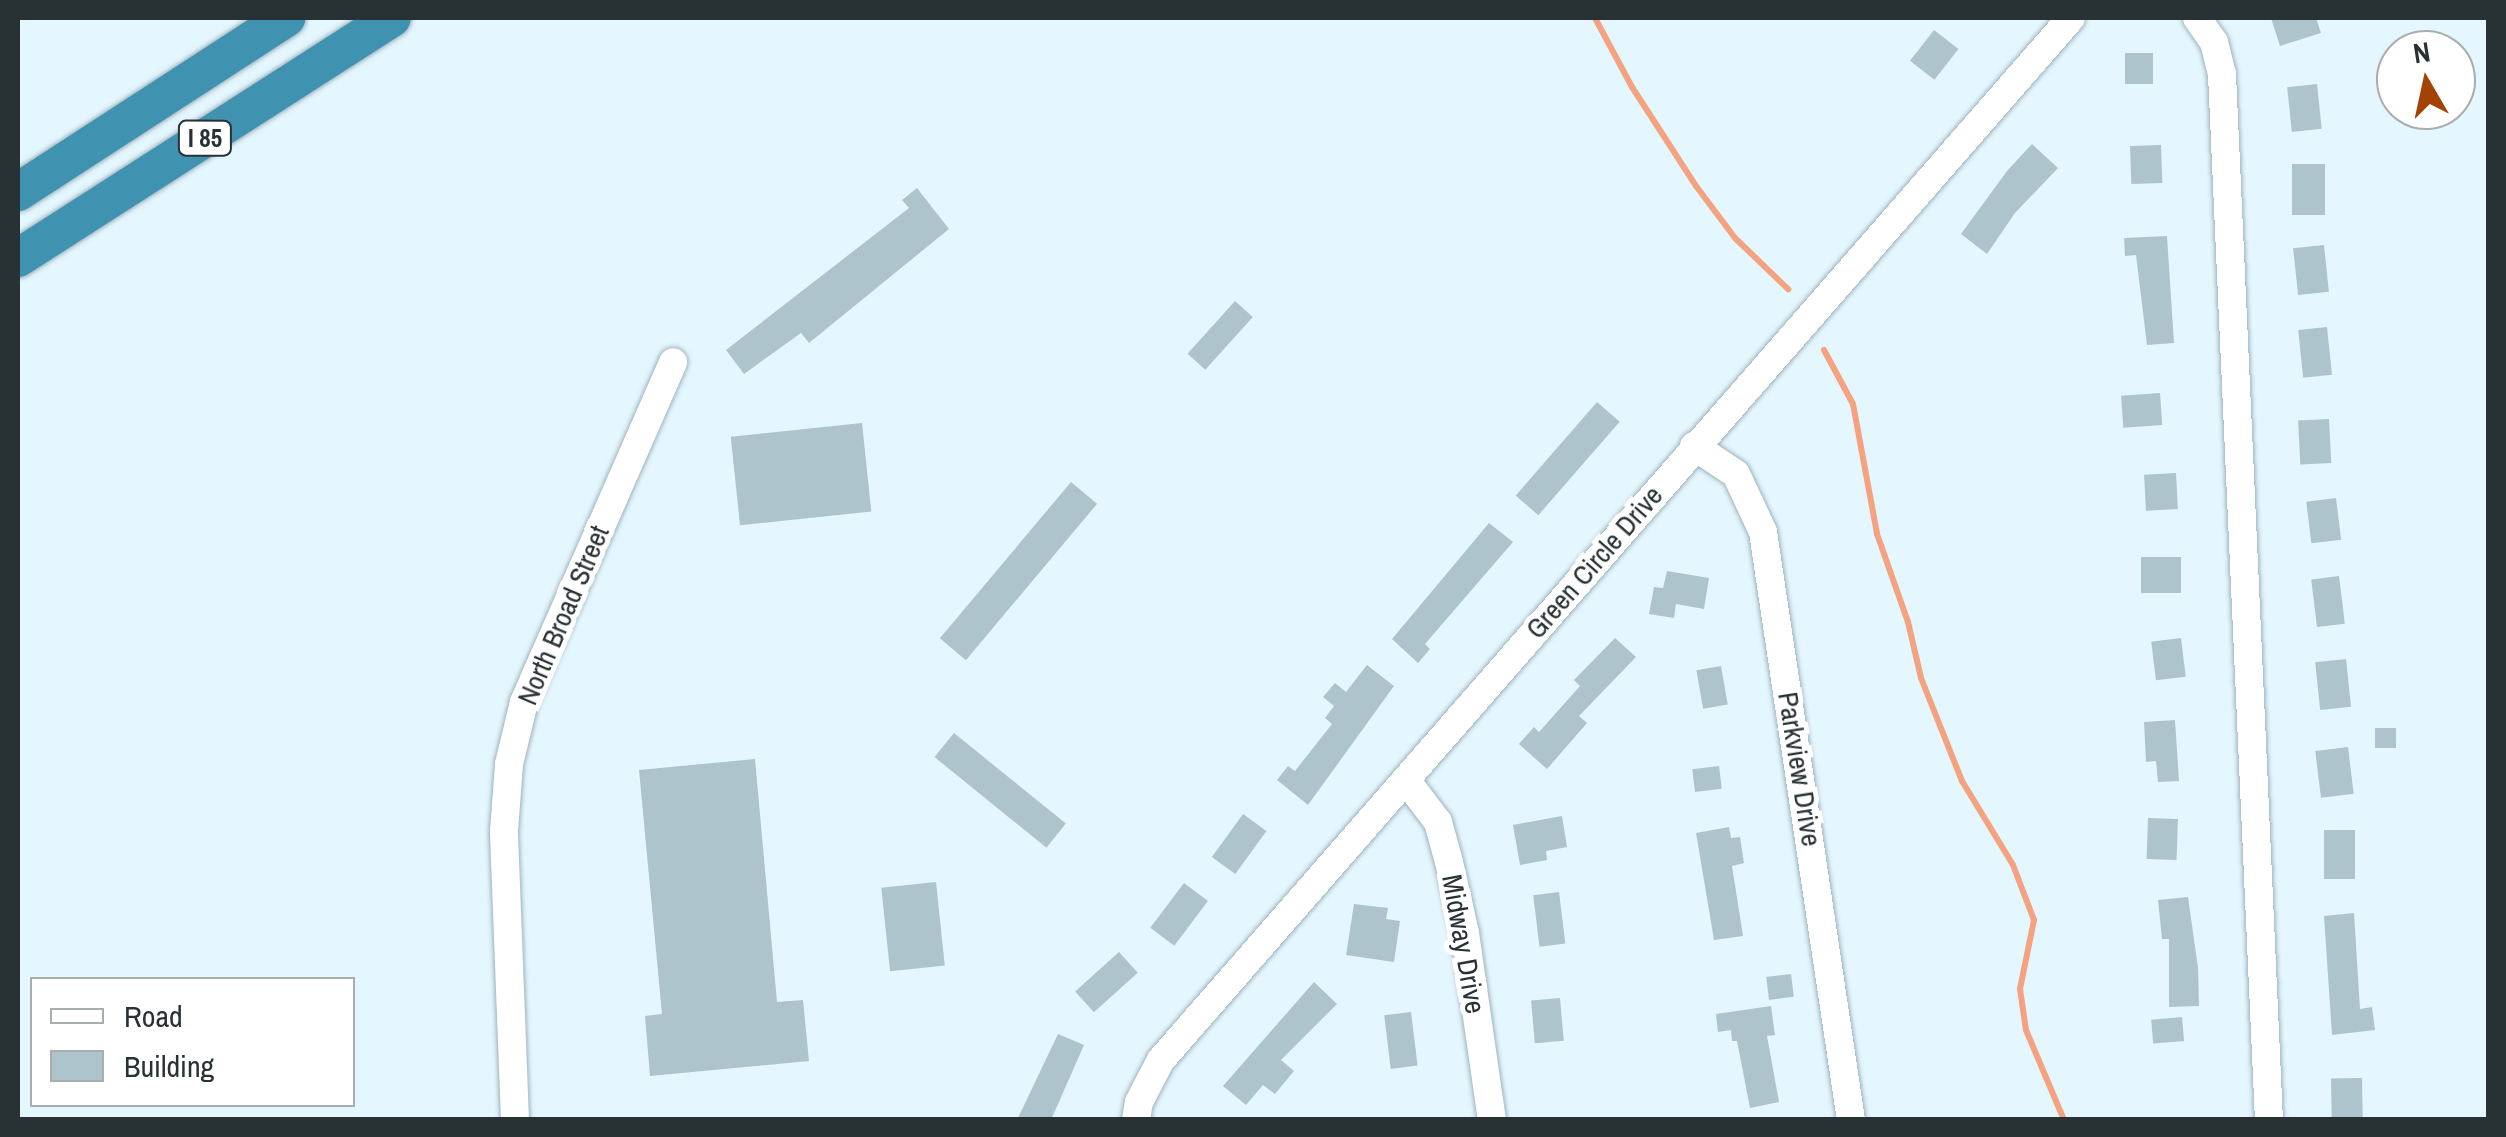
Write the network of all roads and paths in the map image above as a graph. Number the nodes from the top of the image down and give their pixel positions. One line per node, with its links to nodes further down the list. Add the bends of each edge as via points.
1 (286, 18): 5 (highway, I 85)
2 (392, 18): 6 (highway, I 85)
3 (2071, 18): 8 (street, Green Circle Drive)
4 (2197, 18): 14 (street, via 2214,42 2222,74)
5 (18, 192)
6 (18, 258)
7 (673, 362): 10 (street, North Broad Street, via 524,702 509,764 504,831)
8 (1694, 446): 9 (street, Green Circle Drive); 13 (street, Parkview Drive, via 1736,474 1764,532)
9 (1406, 780): 11 (street, Green Circle Drive, via 1161,1060); 12 (street, Midway Drive, via 1438,822 1449,862)
10 (515, 1120)
11 (1136, 1120)
12 (1492, 1120)
13 (1852, 1120)
14 (2270, 1120)

